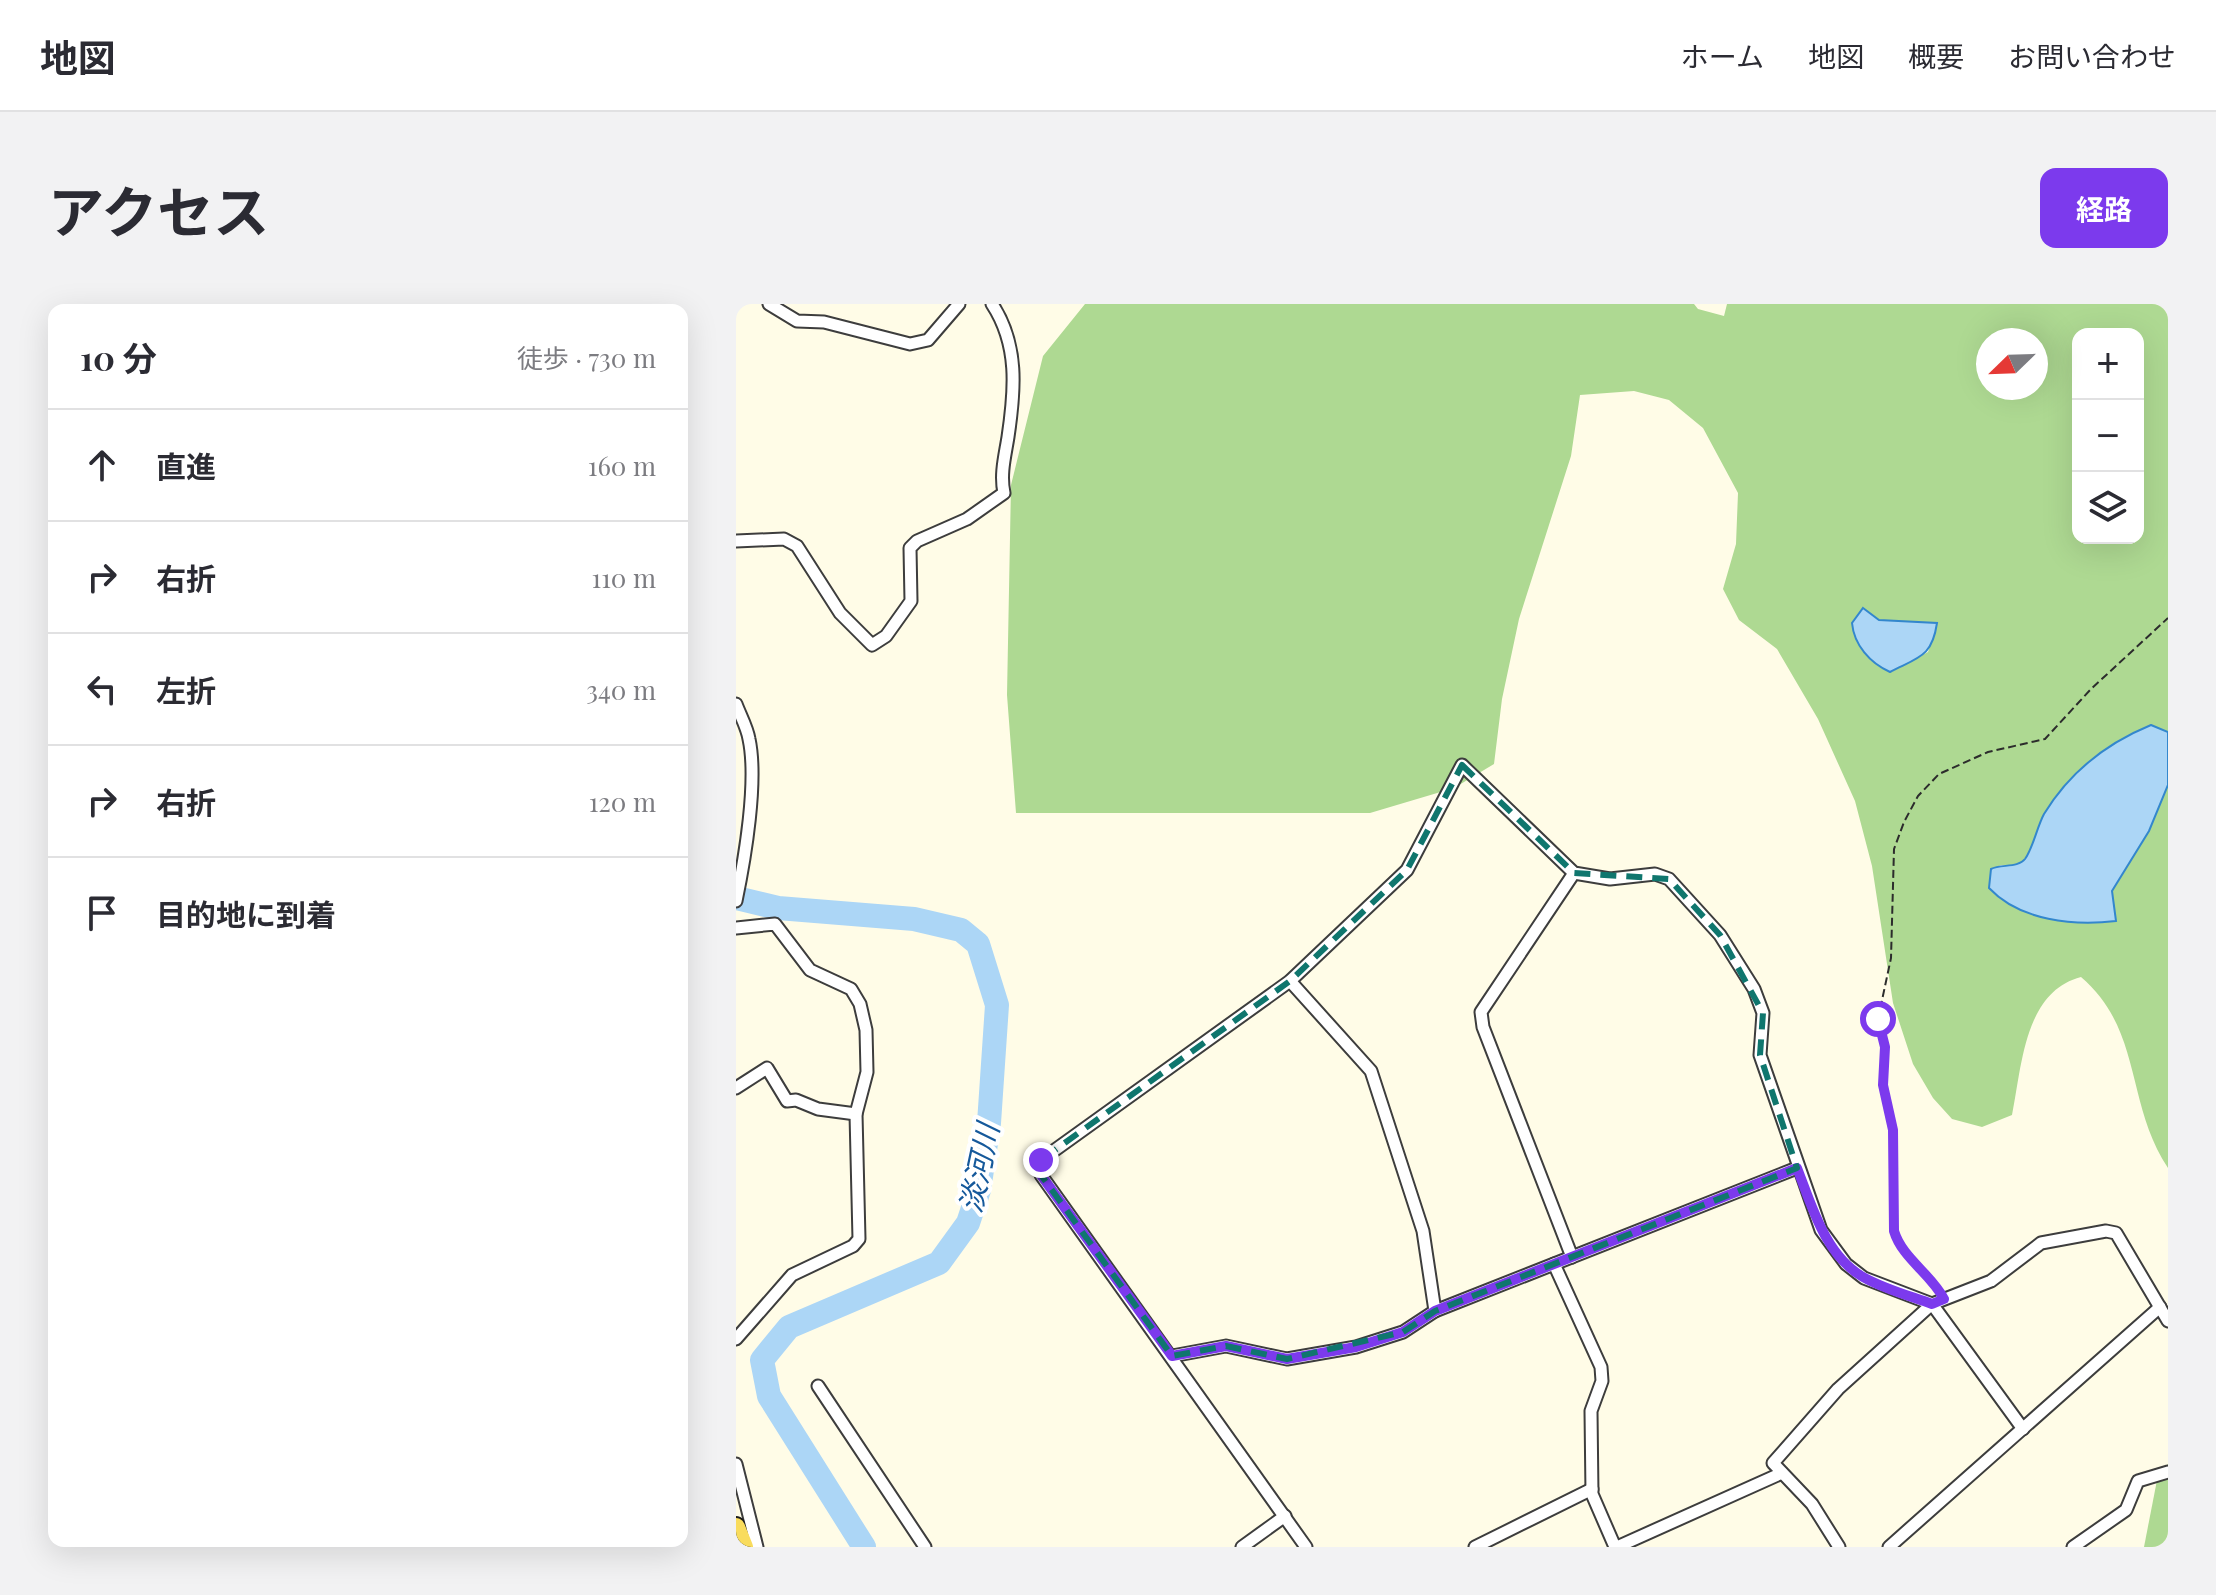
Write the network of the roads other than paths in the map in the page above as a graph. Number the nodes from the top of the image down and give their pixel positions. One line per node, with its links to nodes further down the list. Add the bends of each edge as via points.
1 (769, 304): 2 (street, via 797,321 824,322 910,344 928,340)
2 (959, 304)
3 (992, 304): 4 (street, via 1013,347 1004,493 910,548 911,601 886,636 872,645 856,630 797,546 784,539)
4 (736, 541)
5 (736, 704): 7 (street, via 752,765)
6 (1574, 873): 9 (street, via 1462,765 1407,870); 12 (street, via 1610,879 1655,874 1669,879 1720,935 1763,1013 1760,1055); 13 (street, via 1481,1012)
7 (736, 901)
8 (736, 928): 11 (street, via 775,924 810,970 851,989 866,1030 867,1072)
9 (1290, 981): 17 (street, via 1371,1071 1423,1231); 20 (street, via 1041,1160 1041,1175)
10 (736, 1088): 11 (street, via 767,1068 787,1101)
11 (856, 1114): 19 (street, via 859,1239 792,1275)
12 (1797, 1168): 13 (street); 15 (street, via 1821,1230 1846,1264 1864,1278)
13 (1572, 1257): 14 (street)
14 (1554, 1264): 17 (street); 26 (street, via 1601,1367 1602,1381 1591,1411)
15 (1938, 1302): 16 (street, via 1991,1281 2041,1243 2106,1231 2116,1233); 22 (street); 25 (street, via 1829,1400 1773,1463)
16 (2160, 1307): 18 (street); 22 (street)
17 (1435, 1311): 20 (street, via 1403,1332 1287,1359 1226,1346)
18 (2168, 1321)
19 (736, 1339)
20 (1172, 1356): 27 (street)
21 (818, 1386): 31 (street)
22 (2023, 1429): 37 (street)
23 (736, 1464): 30 (street)
24 (2168, 1472): 38 (street, via 2138,1481 2126,1510)
25 (1782, 1473): 35 (street); 36 (street, via 1812,1504)
26 (1592, 1489): 34 (street); 35 (street)
27 (1285, 1516): 32 (street); 33 (street)
28 (736, 1527): 29 (main road)
29 (744, 1547)
30 (757, 1547)
31 (925, 1547)
32 (1242, 1547)
33 (1306, 1547)
34 (1475, 1547)
35 (1616, 1547)
36 (1839, 1547)
37 (1889, 1547)
38 (2073, 1547)

